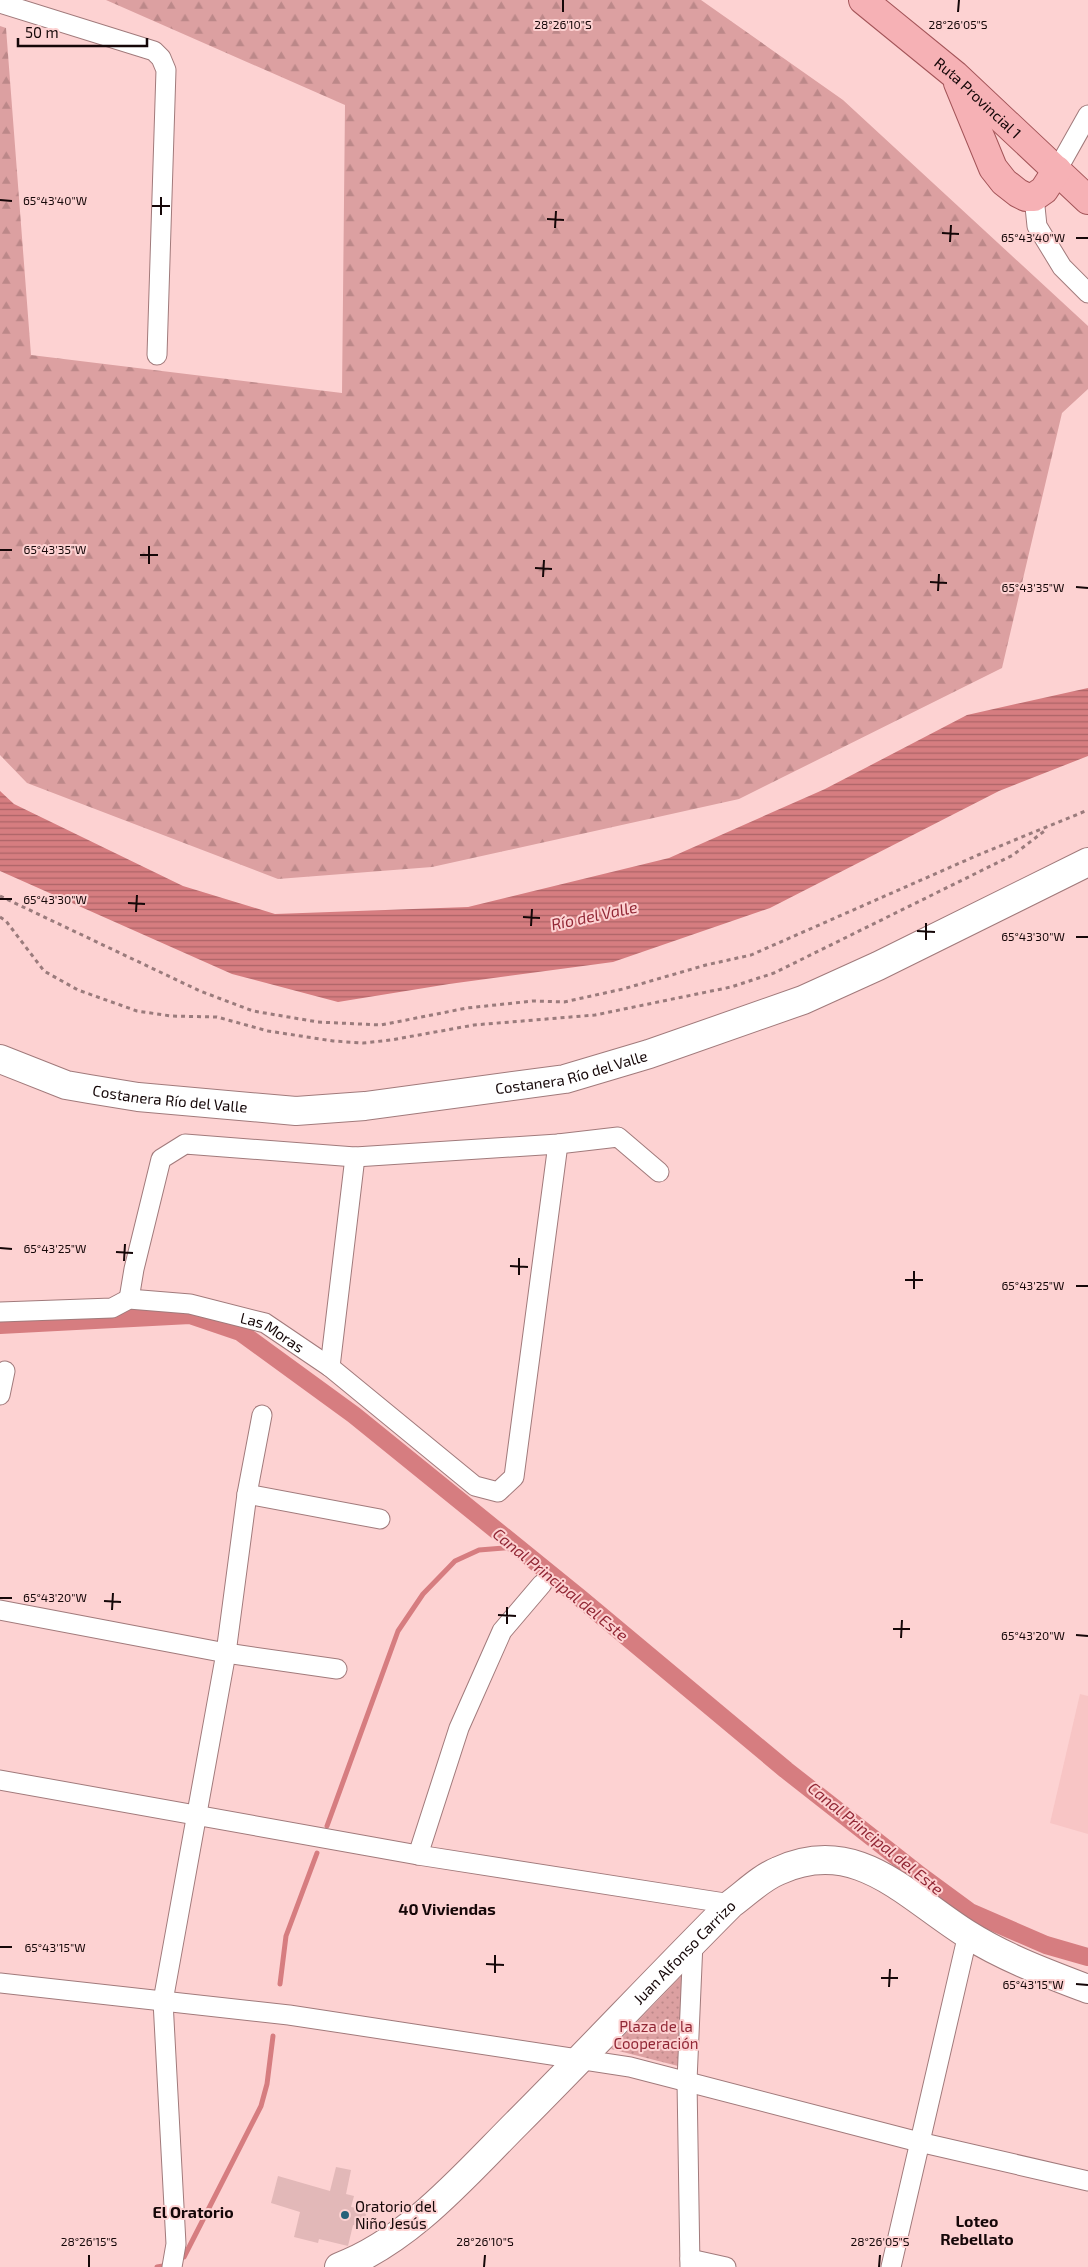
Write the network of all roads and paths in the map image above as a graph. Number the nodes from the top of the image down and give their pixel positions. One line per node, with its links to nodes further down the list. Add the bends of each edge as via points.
1 (863, 0): 3 (main road, Ruta Provincial 1)
2 (0, 2): 9 (street, via 154,51 161,58 166,70)
3 (956, 75): 5 (main road, Ruta Provincial 1); 6 (main road, via 993,168 1018,193)
4 (1088, 115): 5 (street)
5 (1058, 170): 6 (main road, via 1044,190); 7 (main road, Ruta Provincial 1)
6 (1034, 197): 8 (street, via 1037,226 1062,267)
7 (1088, 200)
8 (1088, 293)
9 (157, 355)
10 (1088, 810): 11 (path)
11 (1052, 826): 13 (path, via 751,955 564,1002 533,1001 466,1008 380,1025 318,1022 253,1011 200,991); 14 (path, via 1013,855 774,973 731,987 595,1015 474,1025 372,1042 333,1041 277,1032 217,1017 137,1011 78,990 44,971)
12 (1088, 862): 15 (main road, Costanera Río del Valle, via 803,1000 658,1051 565,1079 366,1106 296,1111 138,1097 66,1085)
13 (0, 896)
14 (0, 917)
15 (7, 1059)
16 (558, 1144): 17 (street); 18 (street, via 618,1137); 21 (street, Las Moras, via 514,1477 498,1492 475,1486)
17 (355, 1157): 19 (street, via 185,1144 161,1159); 21 (street)
18 (658, 1172)
19 (129, 1299): 20 (street, Las Moras, via 112,1308); 21 (street, Las Moras, via 190,1304 265,1323)
20 (0, 1312)
21 (330, 1367)
22 (5, 1371): 23 (street)
23 (0, 1395)
24 (262, 1415): 25 (street)
25 (247, 1494): 26 (street); 29 (street)
26 (380, 1519)
27 (542, 1584): 33 (street, via 502,1630 459,1728)
28 (0, 1610): 29 (street)
29 (226, 1653): 30 (street); 32 (street)
30 (337, 1669)
31 (0, 1780): 32 (street)
32 (196, 1817): 33 (street); 39 (street)
33 (418, 1856): 34 (street)
34 (731, 1904): 35 (main road, Juan Alfonso Carrizo, via 776,1872 804,1861 828,1859 872,1870); 36 (main road, Juan Alfonso Carrizo)
35 (968, 1934): 38 (main road, Juan Alfonso Carrizo, via 1014,1960); 42 (street)
36 (693, 1942): 40 (main road, Juan Alfonso Carrizo); 41 (street)
37 (0, 1983): 39 (street)
38 (1088, 1989)
39 (163, 2001): 40 (street, via 289,2015); 45 (street, via 176,2244)
40 (579, 2059): 41 (street); 46 (main road, Juan Alfonso Carrizo, via 469,2171 413,2222 381,2247)
41 (687, 2081): 42 (street); 44 (street)
42 (919, 2142): 43 (street); 48 (street)
43 (1088, 2181)
44 (690, 2263): 47 (street)
45 (172, 2267)
46 (339, 2267)
47 (726, 2267)
48 (891, 2267)

